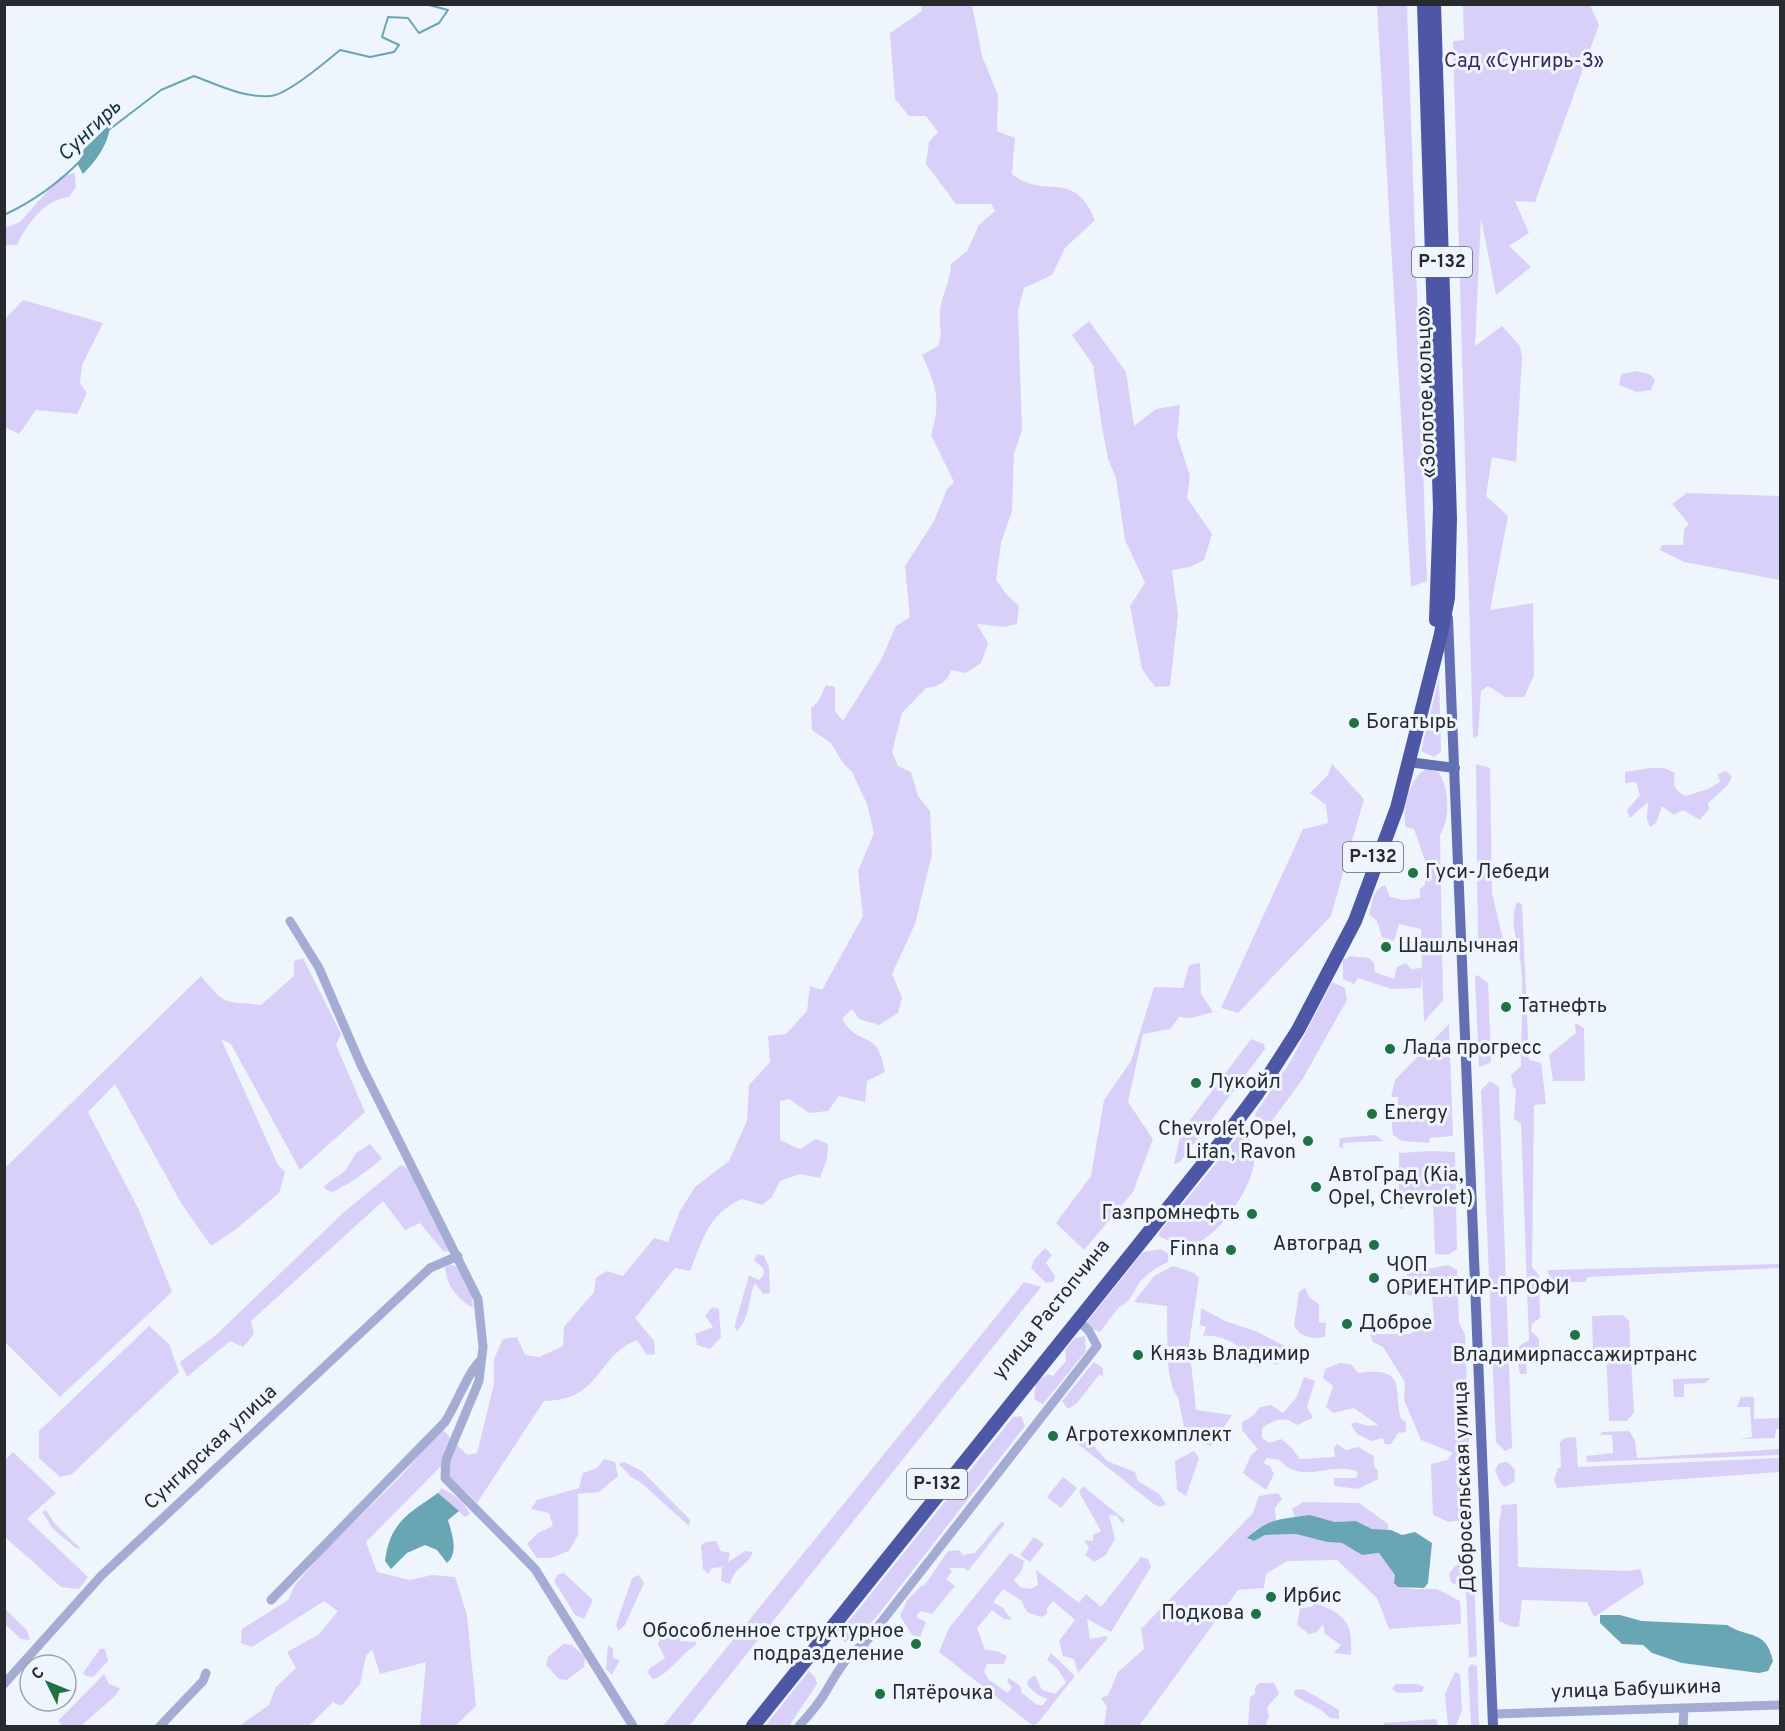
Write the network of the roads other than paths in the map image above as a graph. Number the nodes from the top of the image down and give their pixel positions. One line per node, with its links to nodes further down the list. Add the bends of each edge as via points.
1 (1424, 4): 3 (highway, «Золотое кольцо» / Р-132)
2 (1434, 4): 4 (highway, «Золотое кольцо» / Р-132, via 1450,519)
3 (1438, 456): 5 (highway, улица Растопчина / Р-132, via 1439,563)
4 (1448, 598): 5 (highway, улица Растопчина / Р-132); 6 (main road, Добросельская улица)
5 (1429, 682): 6 (main road, via 1443,676); 7 (highway, улица Растопчина / Р-132)
6 (1452, 684): 8 (main road, Добросельская улица)
7 (1408, 762): 8 (main road); 11 (highway, улица Растопчина / Р-132, via 1397,808 1367,893 1298,1030 1225,1137); 21 (highway, улица Растопчина / Р-132, via 1347,917 1288,1032 1250,1089 1160,1208)
8 (1455, 768): 18 (main road, Добросельская улица)
9 (290, 921): 10 (street, via 319,968 361,1065)
10 (458, 1256): 12 (street, via 478,1299); 15 (street, Сунгирская улица, via 430,1268 101,1576)
11 (1079, 1321): 22 (highway, улица Растопчина / Р-132); 23 (street, улица Растопчина, via 1097,1346 865,1642 852,1651)
12 (482, 1360): 13 (street, via 474,1366 445,1422); 20 (street, via 469,1409 446,1460 445,1478 535,1569)
13 (271, 1600)
14 (206, 1673): 19 (street, via 203,1682)
15 (4, 1684)
16 (1780, 1705): 17 (street, улица Бабушкина)
17 (1684, 1708): 18 (street, улица Бабушкина); 25 (street)
18 (1493, 1714): 24 (main road, Добросельская улица)
19 (160, 1726)
20 (633, 1726)
21 (742, 1726)
22 (753, 1726)
23 (799, 1726)
24 (1493, 1726)
25 (1683, 1726)

